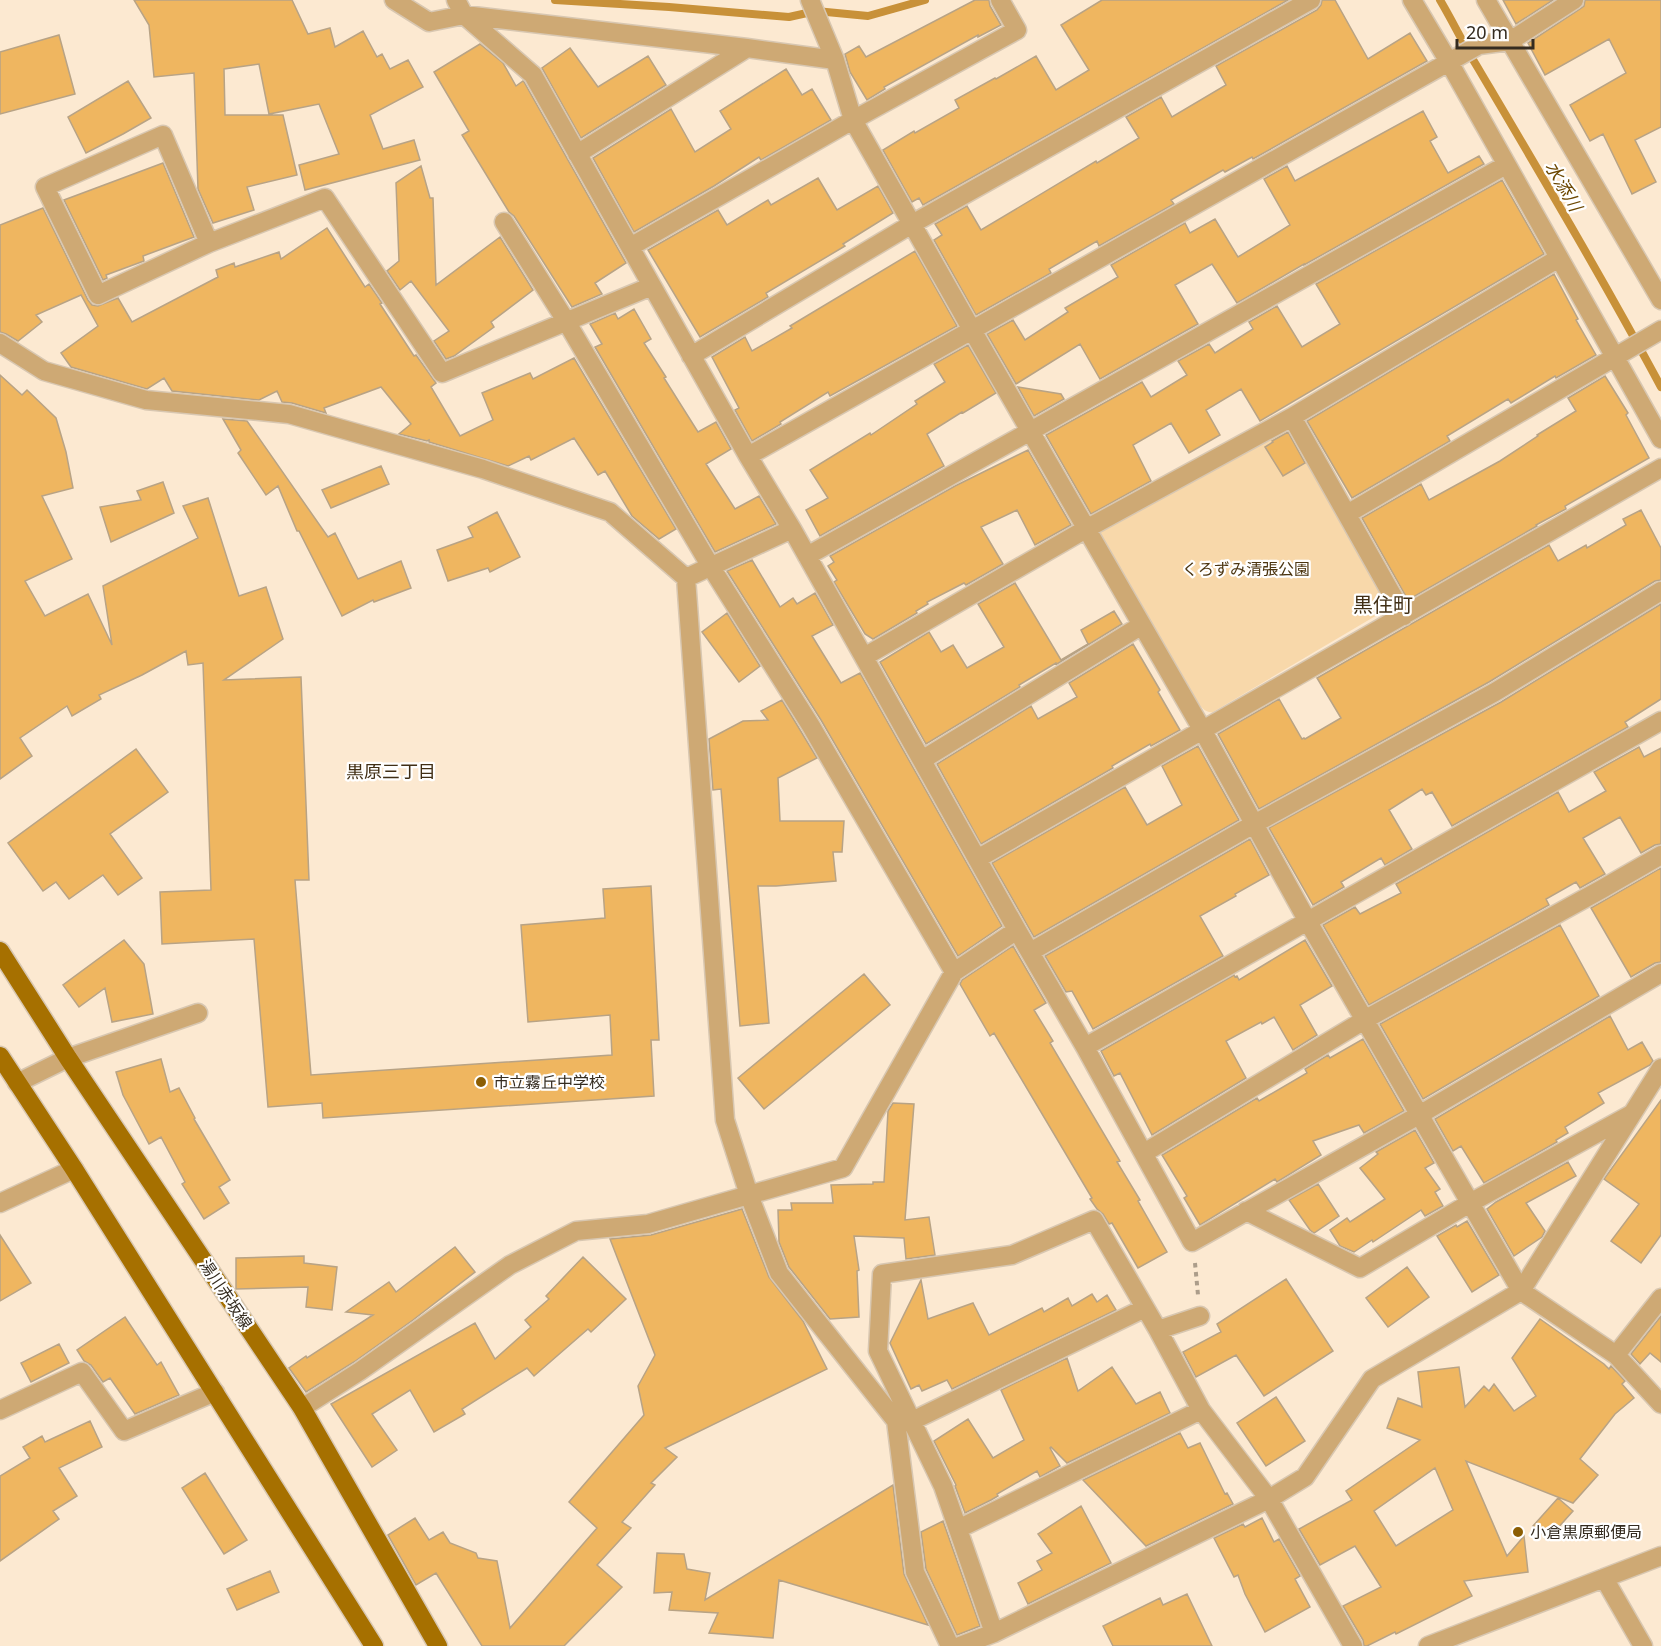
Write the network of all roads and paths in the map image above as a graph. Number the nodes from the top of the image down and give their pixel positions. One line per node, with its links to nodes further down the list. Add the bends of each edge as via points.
1 (394, 0): 8 (street, via 429,22)
2 (810, 0): 12 (street)
3 (1000, 0): 13 (street, via 1017,30)
4 (1311, 0): 17 (street)
5 (1412, 0): 11 (street)
6 (1486, 0): 9 (street)
7 (1574, 0): 9 (street)
8 (460, 7): 10 (street); 14 (street, via 533,75)
9 (1510, 41): 11 (street, via 1479,45); 22 (street)
10 (747, 48): 12 (street); 14 (street)
11 (1455, 59): 15 (street); 24 (street)
12 (836, 60): 13 (street)
13 (853, 120): 17 (street); 19 (street)
14 (577, 154): 19 (street)
15 (1506, 165): 20 (street); 30 (street)
16 (504, 222): 23 (street)
17 (912, 224): 24 (street); 27 (street)
18 (209, 243): 18 (street, via 163,135 45,187 98,295); 23 (street, via 325,198 442,373)
19 (630, 247): 21 (street)
20 (1559, 258): 28 (street); 29 (street)
21 (652, 286): 23 (street); 27 (street)
22 (1661, 300)
23 (567, 321): 38 (street)
24 (972, 330): 30 (street); 32 (street)
25 (1661, 330): 28 (street)
26 (0, 343): 39 (street, via 44,371 146,400 289,414 483,469 610,512)
27 (691, 356): 32 (street)
28 (1615, 357): 31 (street); 34 (street)
29 (1292, 417): 34 (street); 36 (street)
30 (1030, 431): 36 (street); 37 (street)
31 (1661, 439)
32 (748, 456): 35 (street)
33 (1661, 468): 41 (street)
34 (1347, 514): 41 (street)
35 (792, 529): 37 (street); 38 (street)
36 (1086, 529): 42 (street); 43 (street)
37 (807, 556): 43 (street)
38 (711, 567): 39 (street); 54 (street, via 810,726)
39 (686, 578): 67 (street, via 725,1120)
40 (1661, 591): 47 (street, via 1495,692)
41 (1404, 616): 45 (street)
42 (1142, 625): 45 (street); 46 (street)
43 (864, 657): 46 (street)
44 (1661, 721): 50 (street)
45 (1203, 731): 47 (street); 49 (street)
46 (922, 760): 49 (street)
47 (1254, 824): 50 (street); 53 (street)
48 (1661, 855): 57 (street)
49 (977, 859): 51 (street)
50 (1307, 920): 57 (street); 58 (street)
51 (1017, 930): 53 (street); 54 (street)
52 (0, 951): 60 (main road, 湯川赤坂線)
53 (1030, 952): 58 (street)
54 (954, 972): 67 (street, via 843,1168)
55 (1661, 973): 63 (street)
56 (198, 1013): 60 (street)
57 (1366, 1020): 63 (street); 65 (street)
58 (1085, 1047): 65 (street)
59 (0, 1056): 62 (main road)
60 (68, 1058): 62 (street); 80 (main road, 湯川赤坂線)
61 (1661, 1068): 64 (street)
62 (17, 1083): 66 (main road)
63 (1419, 1115): 69 (street); 70 (street)
64 (1631, 1115): 69 (street); 72 (street)
65 (1144, 1154): 71 (street)
66 (74, 1169): 68 (street); 78 (main road)
67 (749, 1195): 80 (street, via 648,1224 576,1231 510,1265); 91 (street, via 779,1272 896,1421 915,1572)
68 (0, 1203)
69 (1470, 1203): 70 (street, via 1360,1268); 72 (street)
70 (1246, 1211): 71 (street)
71 (1192, 1242): 75 (path)
72 (1521, 1291): 77 (street); 84 (street, via 1372,1379 1305,1477)
73 (1661, 1299): 77 (street)
74 (1145, 1308): 76 (street); 83 (street); 83 (street, via 1094,1220 1012,1255 882,1274 878,1351)
75 (1200, 1316): 76 (street)
76 (1158, 1330): 82 (street)
77 (1616, 1355): 79 (street)
78 (215, 1392): 81 (street, via 124,1431 82,1372); 89 (main road)
79 (1661, 1404)
80 (302, 1408): 90 (main road, 湯川赤坂線)
81 (0, 1410)
82 (1201, 1410): 84 (street); 85 (street)
83 (912, 1421): 85 (street, via 943,1486)
84 (1269, 1499): 88 (street); 93 (street)
85 (958, 1529): 88 (street)
86 (1661, 1556): 87 (street)
87 (1604, 1578): 94 (street); 95 (street)
88 (994, 1633): 92 (street)
89 (374, 1646)
90 (438, 1646)
91 (950, 1646)
92 (960, 1646)
93 (1353, 1646)
94 (1428, 1646)
95 (1643, 1646)

